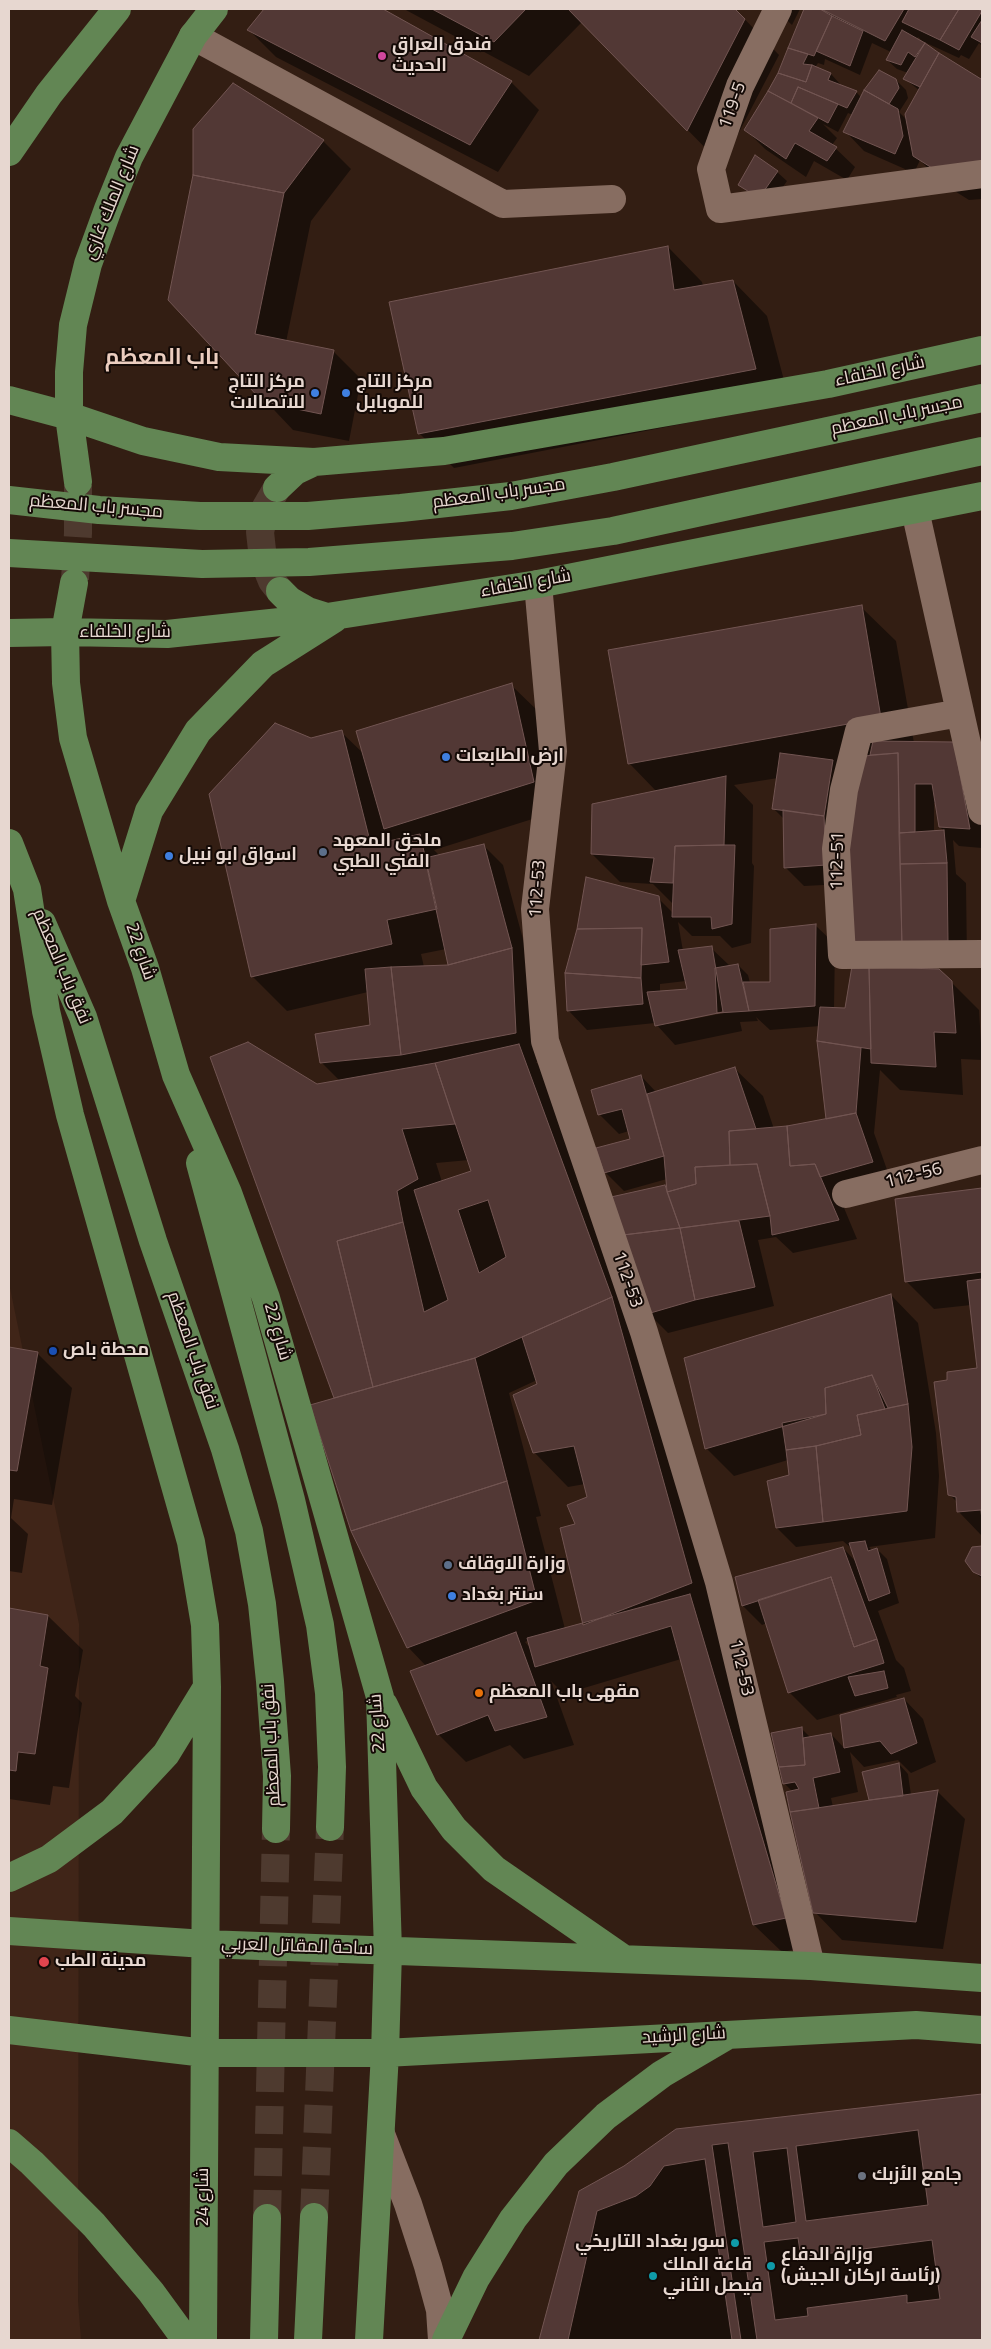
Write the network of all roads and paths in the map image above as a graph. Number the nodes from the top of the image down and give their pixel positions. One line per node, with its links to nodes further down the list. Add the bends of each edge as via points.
1 (117, 9): 5 (main road, via 49,94)
2 (214, 9): 4 (main road, شارع الملك غازي)
3 (778, 9): 6 (street, 119-5, via 740,86 711,169 720,208)
4 (193, 36): 7 (street, via 502,204); 11 (main road, شارع الملك غازي, via 129,156 88,264 73,325)
5 (9, 152)
6 (982, 174)
7 (612, 199)
8 (982, 350): 13 (main road, شارع الخلفاء, via 828,384 454,449)
9 (982, 398): 17 (main road, مجسر باب المعظم, via 613,477 511,496 402,508 308,516 200,516 98,510)
10 (9, 400): 11 (main road, شارع الخلفاء)
11 (69, 416): 13 (main road, شارع الخلفاء, via 143,441 219,457); 14 (main road, شارع الملك غازي)
12 (982, 451): 19 (main road, via 613,531 512,546 318,562 222,564)
13 (314, 462): 15 (main road, via 295,471)
14 (78, 482)
15 (277, 488)
16 (982, 496): 18 (main road, شارع الخلفاء)
17 (9, 500)
18 (915, 510): 21 (main road, شارع الخلفاء); 26 (street)
19 (9, 553)
20 (74, 583): 24 (main road, شارع 22)
21 (538, 584): 23 (main road, شارع الخلفاء); 44 (street, 112-53, via 553,751 534,909 545,1041 644,1332 719,1582)
22 (280, 591): 23 (main road, via 308,611)
23 (335, 615): 24 (main road, شارع الخلفاء, via 167,634); 30 (main road, via 263,664 198,731 149,811)
24 (66, 632): 25 (main road, شارع الخلفاء); 30 (main road, شارع 22, via 66,683 73,738)
25 (9, 633)
26 (960, 713): 27 (street); 31 (street, 112-51, via 859,732 844,790 836,849 842,955)
27 (982, 811)
28 (9, 843): 29 (main road)
29 (27, 890): 35 (main road, via 46,1011 70,1115 191,1542 205,1625); 38 (main road, نفق باب المعظم, via 83,1017 249,1531 262,1604 270,1681 277,1776)
30 (121, 901): 32 (main road, شارع 22, via 145,968)
31 (982, 954)
32 (176, 1075): 36 (main road, شارع 22, via 228,1193 266,1298); 37 (main road, via 291,1500 320,1625 329,1693)
33 (982, 1160): 34 (street, 112-56)
34 (846, 1194)
35 (207, 1687): 39 (main road, via 166,1754 112,1812 49,1859); 41 (main road)
36 (380, 1696): 42 (main road, شارع 22); 43 (main road, via 424,1788 454,1829 494,1869)
37 (330, 1827)
38 (276, 1829)
39 (9, 1878)
40 (9, 1931): 41 (main road, ساحة المقاتل العربي)
41 (205, 1944): 42 (main road, ساحة المقاتل العربي); 49 (main road)
42 (388, 1951): 43 (main road); 50 (main road, شارع 22)
43 (624, 1959): 44 (main road)
44 (811, 1966): 45 (main road)
45 (982, 1978)
46 (9, 2030): 49 (main road)
47 (982, 2030): 48 (main road, شارع الرشيد, via 916,2025)
48 (730, 2035): 50 (main road, شارع الرشيد); 61 (main road, via 662,2074 606,2116 556,2164 513,2219 476,2278)
49 (205, 2053): 50 (main road); 56 (main road, شارع 24)
50 (385, 2053): 51 (main road)
51 (381, 2134): 59 (main road); 60 (street, via 428,2266 440,2310)
52 (9, 2143): 55 (main road, via 94,2225 151,2292)
53 (267, 2218): 57 (main road)
54 (314, 2218): 58 (main road)
55 (186, 2340)
56 (203, 2340)
57 (264, 2340)
58 (308, 2340)
59 (369, 2340)
60 (442, 2340)
61 (446, 2340)

